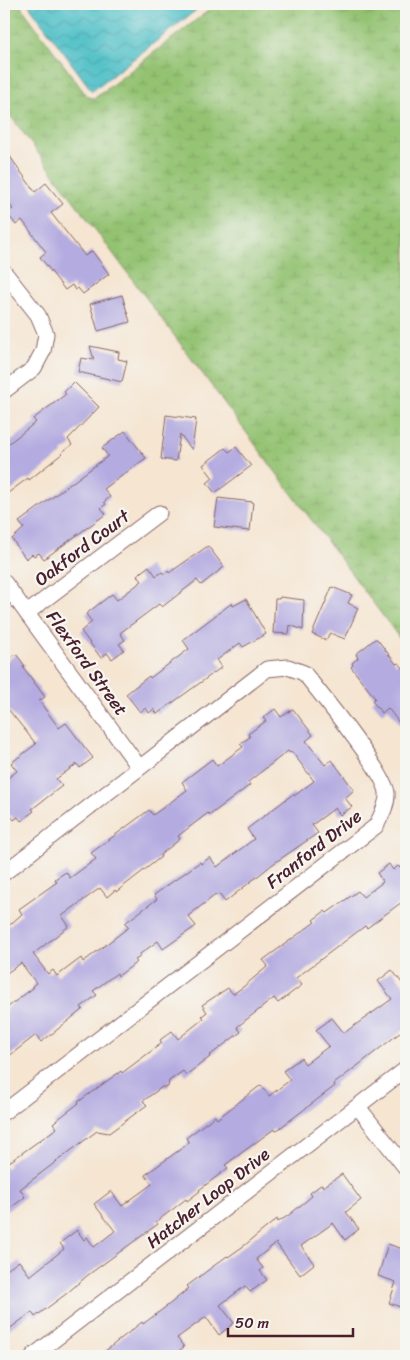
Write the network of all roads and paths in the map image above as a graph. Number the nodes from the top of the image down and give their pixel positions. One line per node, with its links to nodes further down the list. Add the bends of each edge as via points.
1 (4, 272): 2 (street, via 38,315 46,334 43,351 34,368)
2 (4, 391)
3 (159, 513): 5 (street, Oakford Court)
4 (4, 582): 5 (street, Flexford Street)
5 (27, 613): 6 (street, Flexford Street)
6 (139, 766): 7 (street, Franford Drive); 10 (street, Franford Drive, via 267,669 288,667 304,673 373,764 387,792 376,826)
7 (4, 873)
8 (406, 1070): 9 (street, Hatcher Loop Drive)
9 (358, 1107): 11 (street); 12 (street, Hatcher Loop Drive)
10 (4, 1112)
11 (406, 1168)
12 (33, 1356)

